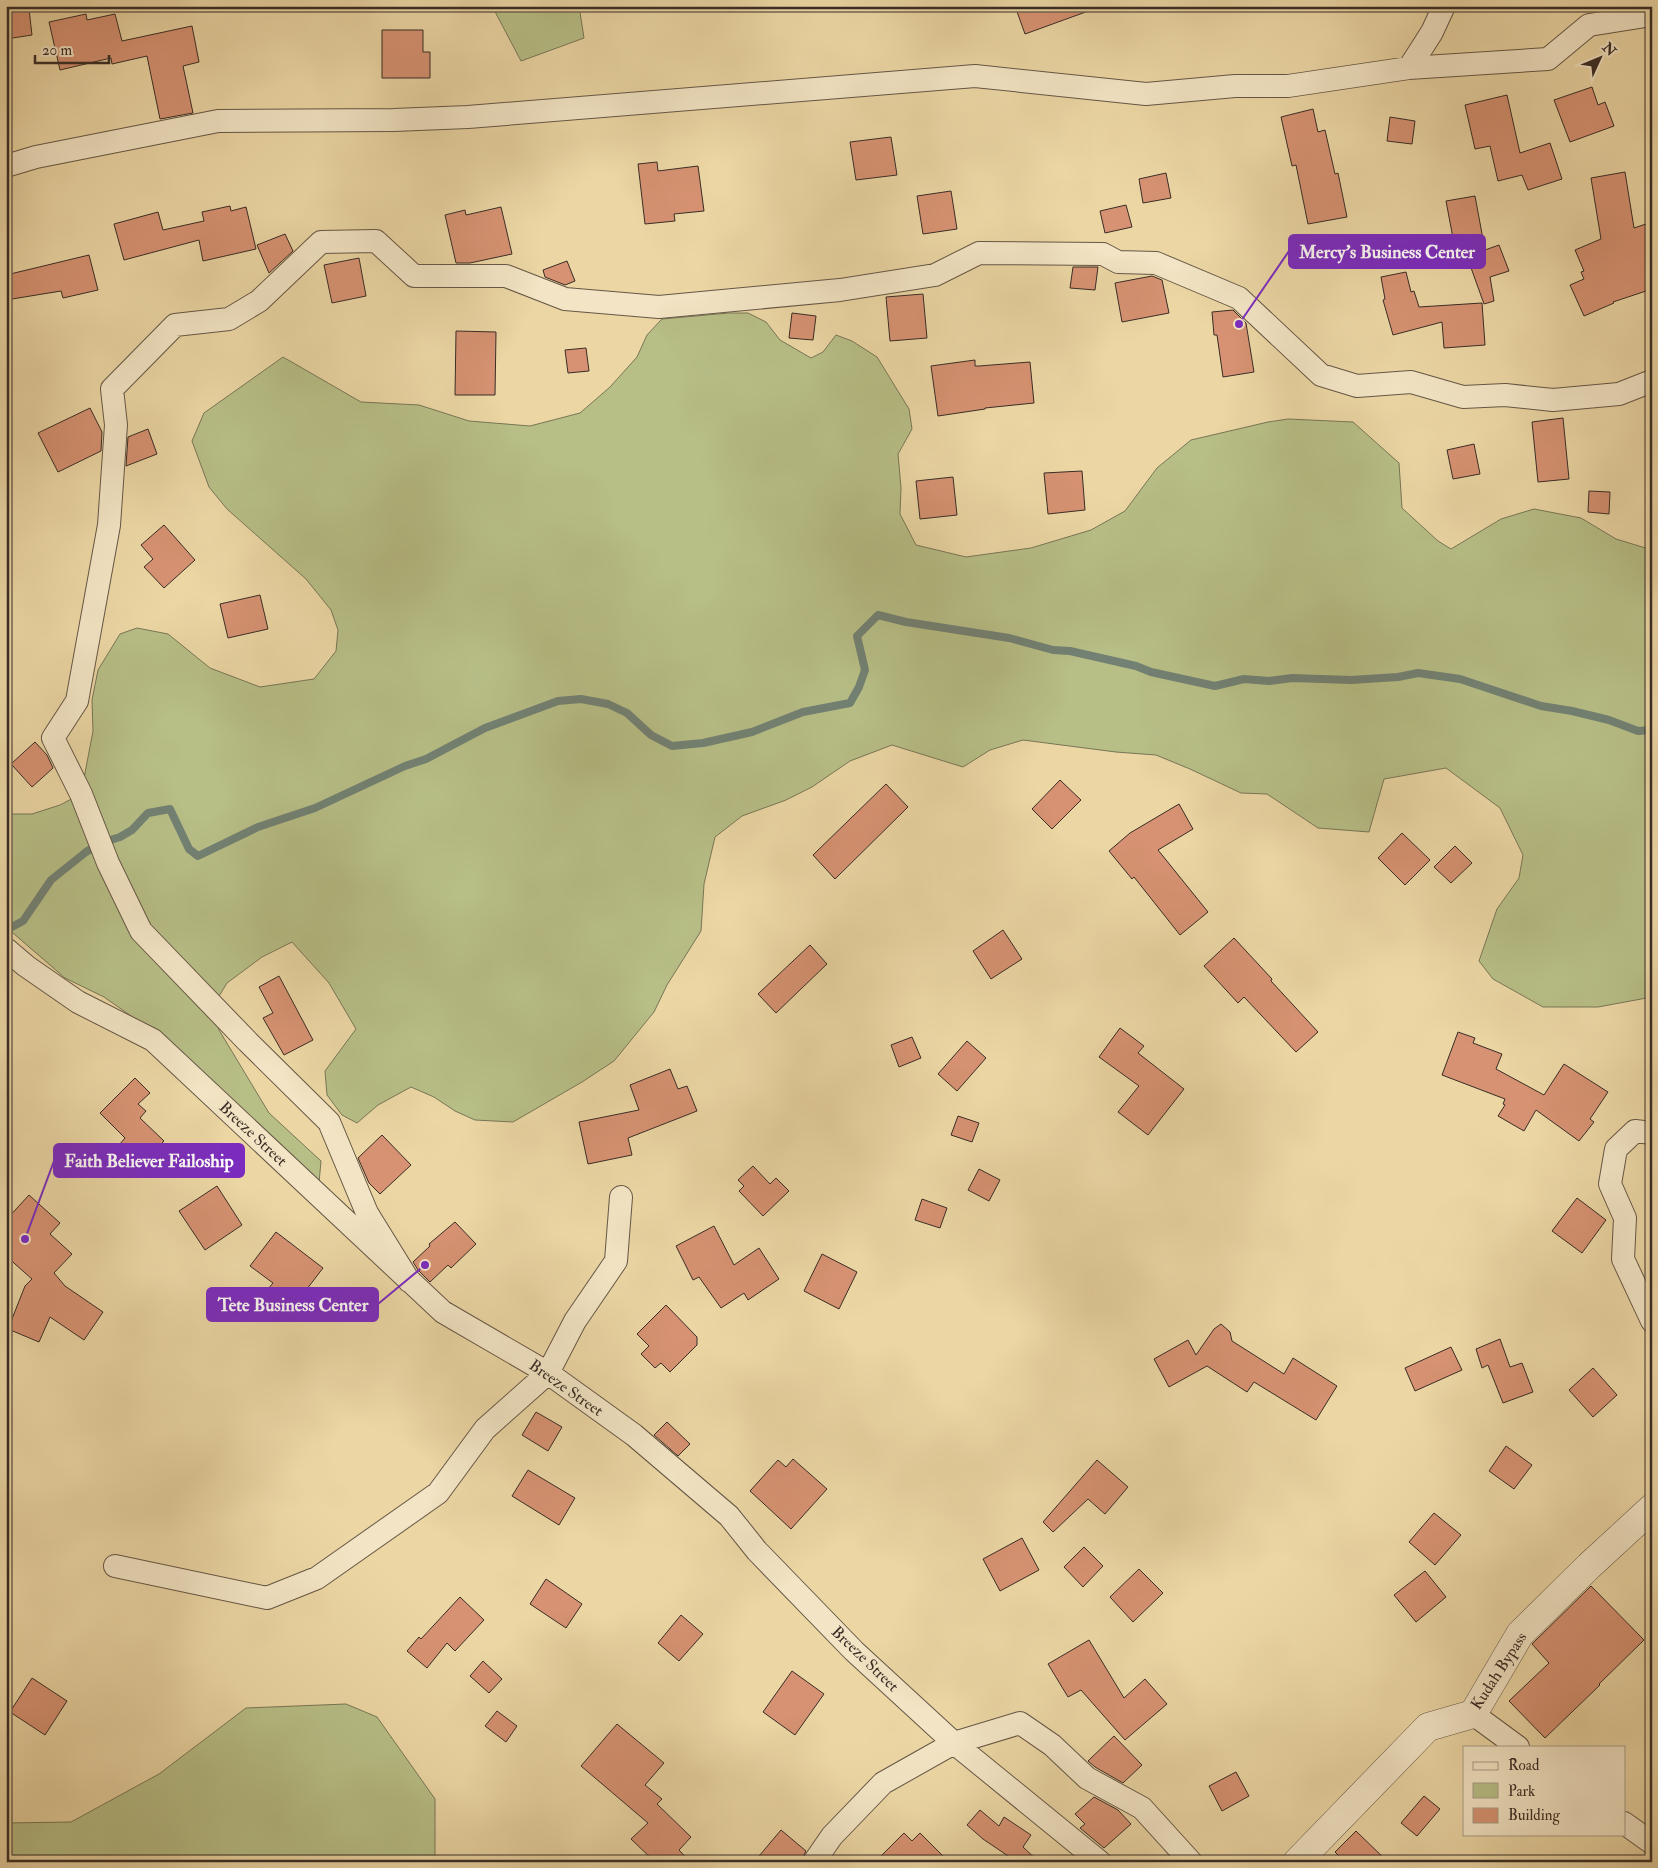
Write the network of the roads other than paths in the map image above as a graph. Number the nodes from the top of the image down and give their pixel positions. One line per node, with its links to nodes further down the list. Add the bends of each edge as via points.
1 (1444, 6): 3 (street)
2 (1652, 15): 3 (street, via 1588,25 1548,59)
3 (1409, 68): 4 (street, via 1288,86 1235,86 1146,94 975,76 468,116 394,120 218,121 36,157)
4 (6, 166)
5 (1652, 381): 9 (street, via 1619,394 1553,400 1505,395 1463,397 1412,382 1357,386 1321,375 1239,298 1156,263 1118,262 1103,254 979,253 935,275 840,290 659,307 565,299 506,276 414,276 376,240 321,242 259,301 229,319 175,325 112,389 116,426 109,525 77,701 53,738 141,931 329,1122 367,1213)
6 (6, 949): 9 (street, Breeze Street, via 78,1002 153,1040)
7 (1652, 1133): 10 (street, via 1635,1131 1616,1149 1610,1184 1625,1218 1623,1260)
8 (621, 1197): 11 (street, via 616,1260 575,1321)
9 (409, 1281): 11 (street, Breeze Street, via 443,1312)
10 (1652, 1321)
11 (548, 1373): 13 (street, via 485,1430 438,1493 317,1578 267,1598); 15 (street, Breeze Street, via 634,1435 729,1516 757,1551 854,1651)
12 (1652, 1508): 14 (street, Kudah Bypass, via 1520,1634)
13 (115, 1566)
14 (1473, 1714): 16 (street); 22 (street, Kudah Bypass, via 1428,1727)
15 (954, 1743): 19 (street, via 883,1783 832,1836); 20 (street, Breeze Street); 21 (street, via 1020,1723 1052,1745 1087,1778 1142,1808)
16 (1517, 1746)
17 (1626, 1824): 18 (street)
18 (1652, 1843)
19 (814, 1862)
20 (1100, 1862)
21 (1191, 1862)
22 (1297, 1862)

